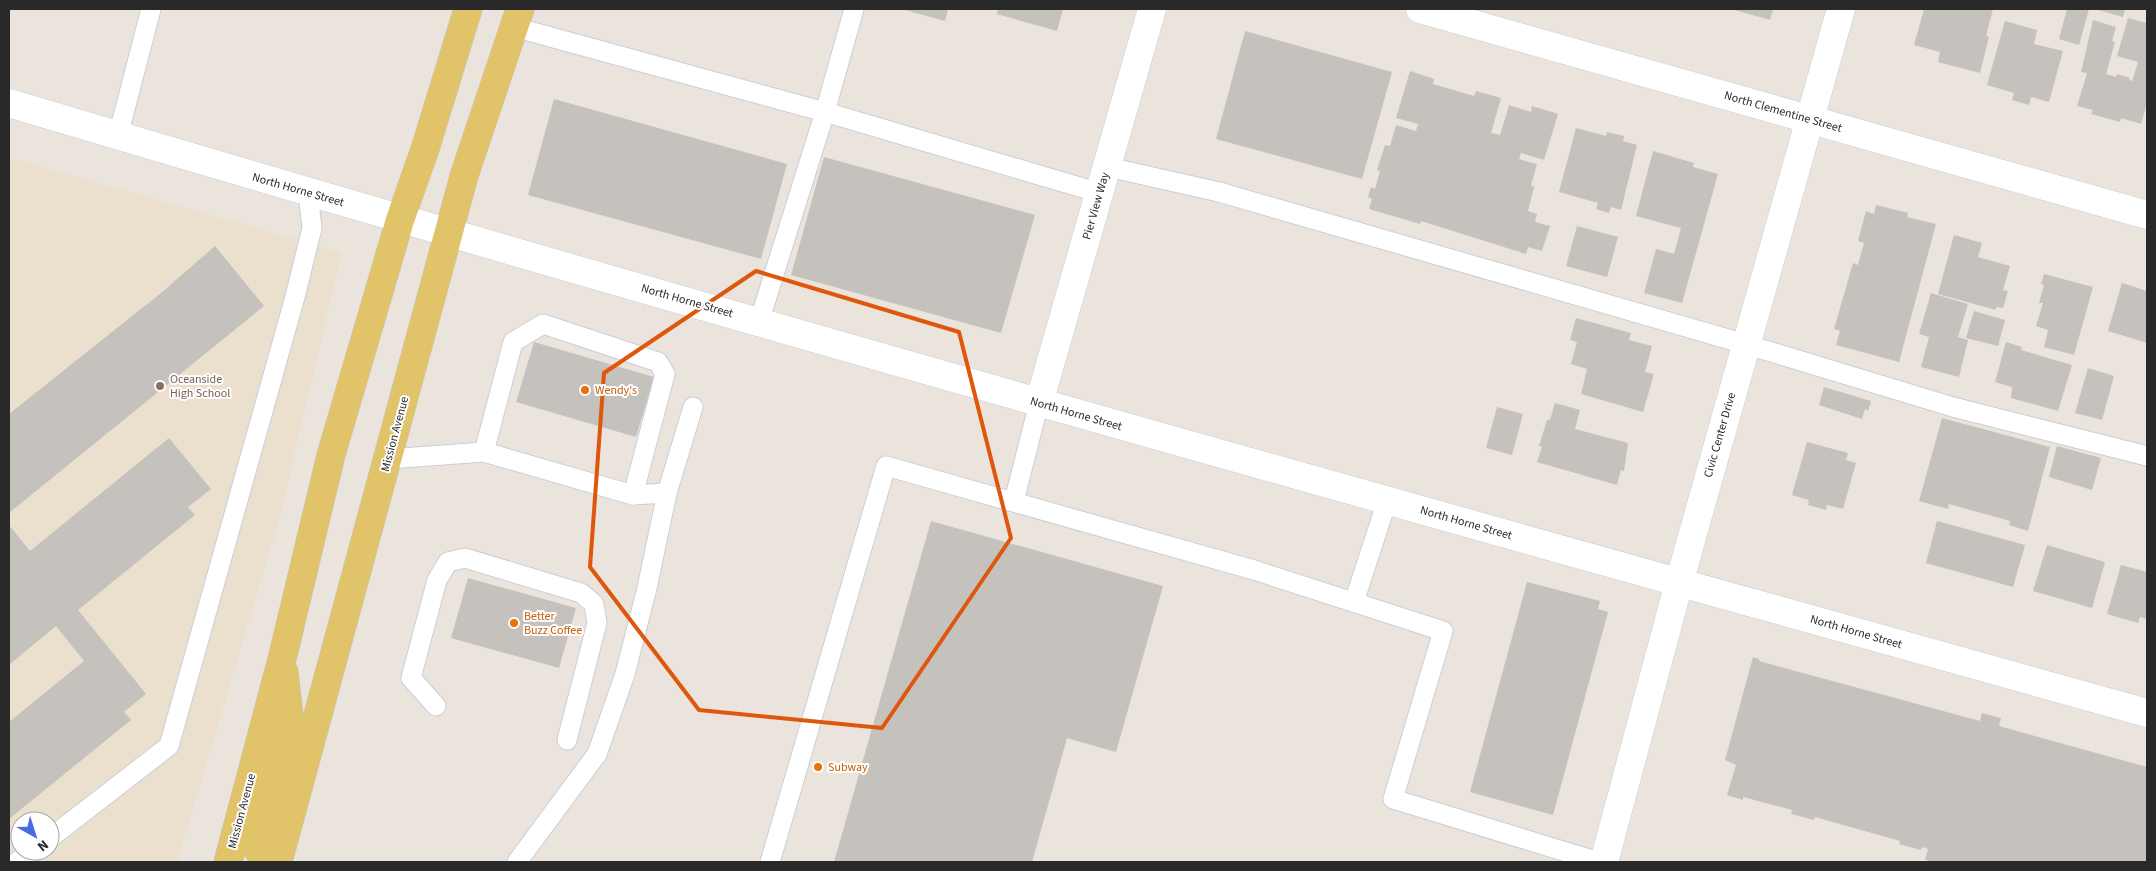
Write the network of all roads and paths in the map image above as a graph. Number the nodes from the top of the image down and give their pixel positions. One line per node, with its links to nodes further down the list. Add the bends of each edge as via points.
1 (152, 9): 11 (lane)
2 (468, 9): 16 (main road, Mission Avenue)
3 (854, 9): 9 (lane)
4 (1152, 9): 12 (street, Pier View Way)
5 (1420, 9): 10 (street, North Clementine Street)
6 (1841, 9): 10 (street, Civic Center Drive)
7 (517, 18): 9 (lane); 17 (main road, Mission Avenue, via 464,176)
8 (9, 103): 11 (street, North Horne Street)
9 (825, 112): 13 (lane); 18 (lane)
10 (1809, 120): 15 (street, North Clementine Street); 19 (street, Civic Center Drive)
11 (118, 136): 14 (street, North Horne Street)
12 (1108, 167): 13 (street, Pier View Way); 19 (lane, via 1219,192)
13 (1100, 193): 20 (street, Pier View Way)
14 (308, 194): 16 (street, North Horne Street); 35 (lane, via 312,228 295,296 169,746)
15 (2147, 215)
16 (400, 220): 17 (street, North Horne Street); 31 (main road, Mission Avenue, via 331,454)
17 (449, 232): 18 (street, North Horne Street); 24 (main road, Mission Avenue)
18 (759, 322): 20 (street, North Horne Street)
19 (1745, 344): 23 (lane, via 1953,407); 29 (street, Civic Center Drive)
20 (1039, 403): 27 (lane); 28 (street, North Horne Street)
21 (694, 407): 25 (lane)
22 (484, 452): 24 (lane); 26 (lane); 26 (lane, via 513,342 543,324 658,362 666,374)
23 (2147, 456)
24 (388, 459): 38 (main road, Mission Avenue)
25 (667, 494): 26 (lane); 39 (lane, via 624,674 597,754)
26 (633, 495)
27 (1014, 501): 30 (lane); 40 (lane, via 886,466)
28 (1387, 501): 29 (street, North Horne Street); 30 (lane)
29 (1679, 583): 33 (street, North Horne Street); 42 (street, Civic Center Drive)
30 (1354, 602): 41 (lane, via 1443,632 1393,799)
31 (283, 655): 36 (main road, Mission Avenue); 37 (main road, via 289,715 256,847)
32 (436, 706): 34 (lane, via 411,678 437,580 448,562 465,558 581,593 594,604 597,623)
33 (2147, 713)
34 (566, 740)
35 (60, 831)
36 (228, 862)
37 (266, 862)
38 (278, 862)
39 (518, 862)
40 (770, 862)
41 (1599, 862)
42 (1604, 862)

